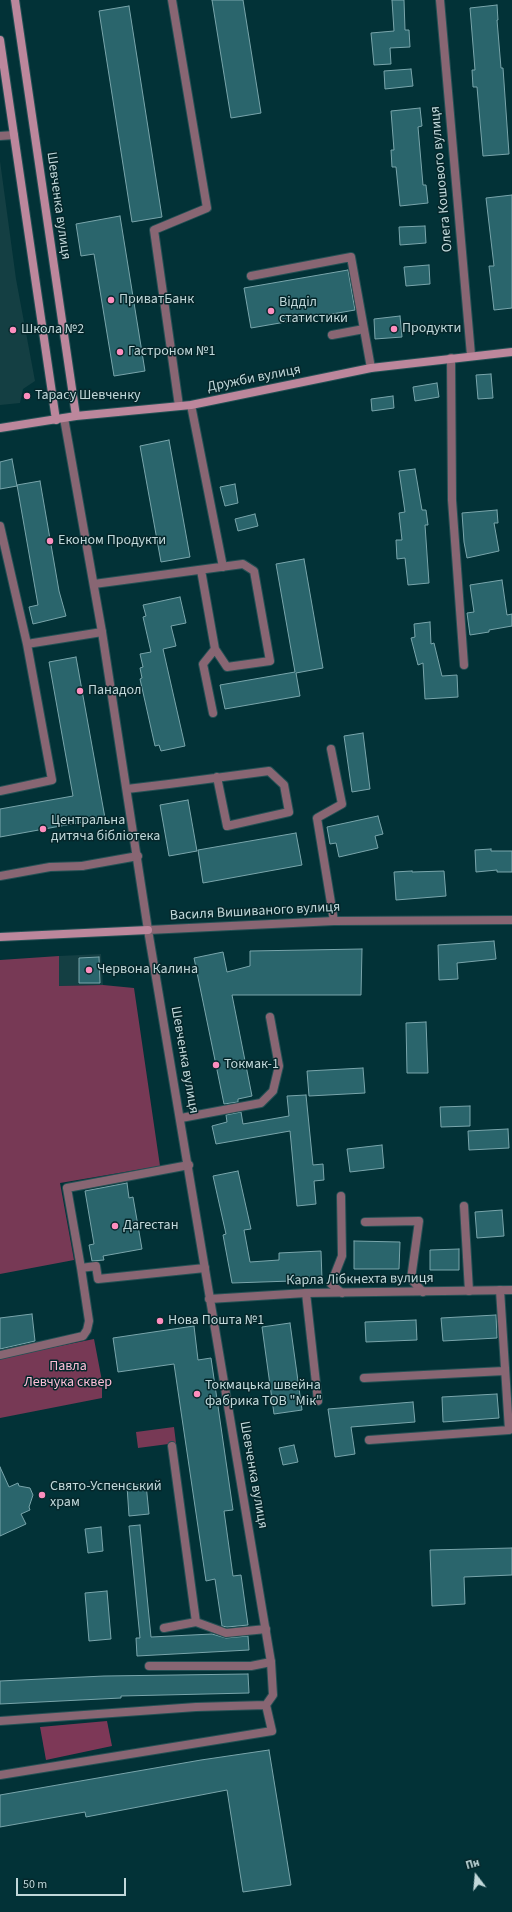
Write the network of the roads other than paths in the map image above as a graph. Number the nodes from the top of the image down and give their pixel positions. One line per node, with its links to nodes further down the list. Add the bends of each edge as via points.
1 (15, 0): 16 (street, Шевченка вулиця)
2 (172, 0): 15 (street, via 207,208 154,230)
3 (440, 0): 11 (street, Олега Кошового вулиця)
4 (0, 40): 5 (street, Шевченка вулиця)
5 (14, 135): 6 (street); 17 (street, Шевченка вулиця)
6 (0, 136)
7 (251, 276): 8 (street, via 351,257)
8 (364, 329): 9 (street); 13 (street)
9 (332, 335)
10 (512, 352): 11 (street, Дружби вулиця)
11 (471, 356): 12 (street, Дружби вулиця)
12 (451, 358): 13 (street, Дружби вулиця); 26 (street, via 452,500)
13 (371, 368): 14 (street, Дружби вулиця)
14 (191, 405): 15 (street, Дружби вулиця); 20 (street)
15 (180, 406): 16 (street, Дружби вулиця)
16 (76, 416): 17 (street, Дружби вулиця)
17 (60, 419): 18 (street, Дружби вулиця); 22 (street, Шевченка вулиця)
18 (0, 428)
19 (0, 526): 24 (street)
20 (223, 567): 21 (street); 25 (street, via 243,564 254,571 270,661 227,667)
21 (201, 570): 22 (street); 25 (street)
22 (94, 584): 23 (street, Шевченка вулиця)
23 (102, 632): 24 (street); 30 (street, Шевченка вулиця)
24 (27, 644): 31 (street, via 52,780)
25 (215, 649): 27 (street, via 203,664)
26 (464, 665)
27 (213, 713)
28 (331, 749): 34 (street, via 342,804 317,818)
29 (217, 777): 29 (street, via 269,771 284,785 289,812 228,826); 30 (street)
30 (127, 789): 32 (street, Шевченка вулиця)
31 (0, 790)
32 (138, 856): 33 (street); 36 (street, Шевченка вулиця)
33 (0, 876)
34 (334, 920): 35 (street, Василя Вишиваного вулиця); 36 (street, Василя Вишиваного вулиця)
35 (512, 920)
36 (148, 930): 37 (street, Василя Вишиваного вулиця); 39 (street, Шевченка вулиця)
37 (0, 937)
38 (270, 1018): 39 (street, via 279,1066 273,1090 261,1103)
39 (181, 1118): 40 (street, Шевченка вулиця)
40 (189, 1165): 44 (street, via 67,1188); 45 (street, Шевченка вулиця)
41 (341, 1196): 51 (street, via 342,1256 330,1284)
42 (464, 1206): 48 (street)
43 (365, 1222): 49 (street, via 419,1221 411,1279)
44 (81, 1268): 45 (street, via 96,1266 98,1279); 53 (street, via 89,1321 86,1334 79,1338)
45 (205, 1268): 52 (street, Шевченка вулиця)
46 (500, 1290): 47 (street, Карла Лібкнехта вулиця); 48 (street, Карла Лібкнехта вулиця); 54 (street)
47 (512, 1290)
48 (469, 1291): 49 (street, Карла Лібкнехта вулиця)
49 (423, 1292): 51 (street, Карла Лібкнехта вулиця)
50 (306, 1293): 51 (street, Карла Лібкнехта вулиця); 52 (street, Карла Лібкнехта вулиця); 56 (street)
51 (342, 1293)
52 (209, 1299): 61 (street, Шевченка вулиця)
53 (0, 1355)
54 (504, 1371): 55 (street); 57 (street, via 509,1430)
55 (364, 1378)
56 (318, 1401)
57 (369, 1440)
58 (172, 1446): 59 (street)
59 (196, 1622): 60 (street); 61 (street, via 226,1633)
60 (164, 1628)
61 (266, 1629): 62 (street, Шевченка вулиця)
62 (271, 1662): 63 (street, via 251,1666); 64 (street, Шевченка вулиця, via 273,1695)
63 (149, 1666)
64 (266, 1705): 65 (street, via 196,1707); 66 (street, via 272,1731)
65 (0, 1721)
66 (0, 1774)

